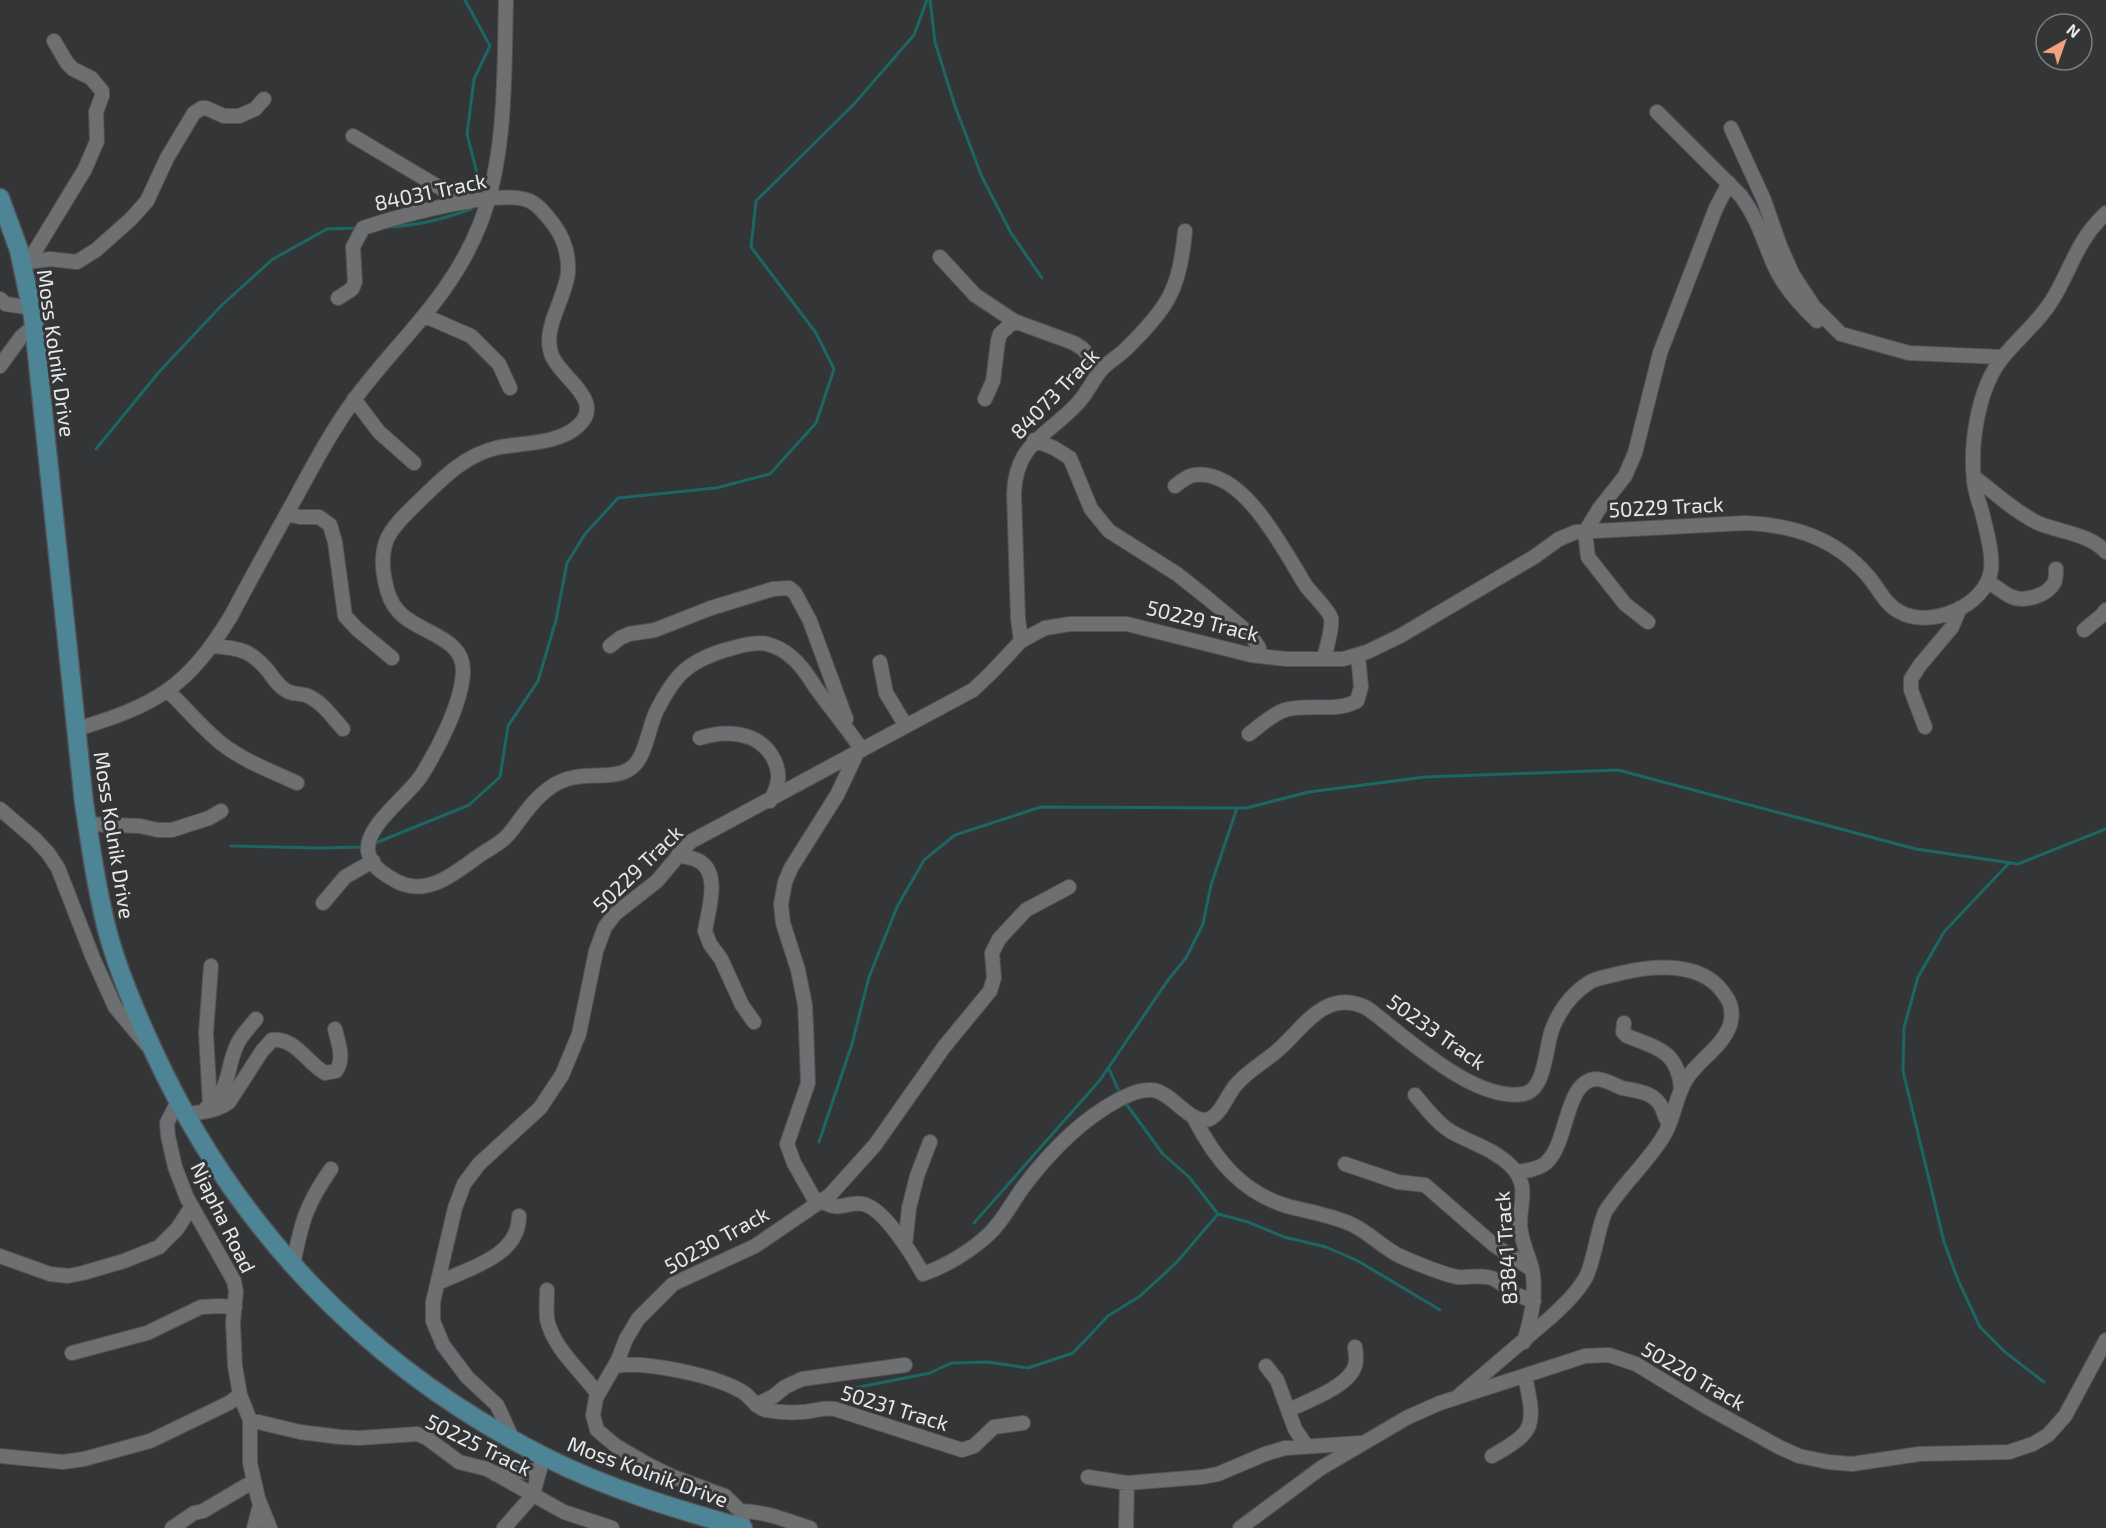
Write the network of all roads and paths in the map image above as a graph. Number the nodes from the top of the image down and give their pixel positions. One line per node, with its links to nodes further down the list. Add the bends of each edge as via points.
1 (506, 0): 9 (street, via 501,131)
2 (54, 41): 14 (street, via 67,63 91,78 102,91 96,112 97,141 86,170)
3 (264, 99): 14 (street, via 255,109 239,116 224,116 202,108 194,113 147,201 96,250 77,262)
4 (1657, 112): 7 (street)
5 (1731, 128): 20 (street, via 1793,275 1814,307)
6 (353, 136): 10 (street, via 447,192 464,196)
7 (1729, 183): 20 (street, via 1753,212 1774,267 1789,290 1824,328); 32 (street, via 1660,353 1635,453 1625,476)
8 (0, 198): 14 (main road, Moss Kolnik Drive)
9 (488, 199): 10 (street, 84031 Track); 17 (street, via 466,257); 63 (street, 84031 Track, via 527,200 547,216 564,243 568,271 549,346 556,364 583,394 588,408 579,425 565,434 491,449 459,464 399,521 389,536 383,565 393,605 411,622 456,649 463,669 454,708 426,765 410,790 376,826 368,846)
10 (468, 202): 15 (street, 84031 Track, via 363,228 353,247 355,282 352,289)
11 (2106, 213): 21 (street, via 2086,234 2047,309)
12 (1185, 231): 23 (street, 84073 Track, via 1177,284 1171,296 1128,348)
13 (940, 257): 19 (street, via 975,295)
14 (26, 262): 18 (main road, Moss Kolnik Drive)
15 (338, 298)
16 (0, 299): 18 (street)
17 (425, 316): 24 (street, via 471,336 499,364); 25 (street)
18 (33, 317): 22 (street); 51 (main road, Moss Kolnik Drive)
19 (1014, 321): 23 (street, via 1074,343); 26 (street, via 1000,334 993,381)
20 (1841, 334): 21 (street, via 1909,352)
21 (2002, 357): 29 (street, via 1980,409 1974,437)
22 (0, 366)
23 (1101, 370): 27 (street, 84073 Track, via 1079,403)
24 (510, 388)
25 (354, 399): 28 (street, via 375,428); 31 (street)
26 (985, 399)
27 (1034, 440): 40 (street, 84073 Track, via 1014,479); 43 (street, via 1070,458 1091,510 1109,531 1177,574 1215,604 1250,634 1259,648)
28 (414, 463)
29 (1974, 477): 33 (street, via 2023,515 2090,541); 35 (street, via 1991,558)
30 (1175, 486): 46 (street, via 1194,475 1221,480 1237,489 1262,516 1331,616)
31 (287, 514): 41 (street); 45 (street, via 316,517 330,525 343,612 357,630)
32 (1585, 532): 36 (street, 50229 Track, via 1772,524 1810,534 1835,547 1861,567 1898,612 1912,618 1929,618); 38 (street, via 1585,546 1592,563 1625,604); 44 (street, 50229 Track, via 1559,539 1400,636)
33 (2106, 552)
34 (2056, 569): 35 (street, via 2050,588 2020,600)
35 (1988, 581): 36 (street, 50229 Track, via 1977,596)
36 (1960, 608): 50 (street, via 1952,627 1911,680)
37 (2106, 610): 39 (street)
38 (1648, 622)
39 (2084, 630)
40 (1021, 641): 43 (street, 50229 Track, via 1053,627 1116,623); 49 (street, 50229 Track, via 979,685)
41 (213, 646): 48 (street); 52 (street, via 247,652 286,691 314,699)
42 (610, 646): 54 (street, via 629,634 655,630 773,589 789,588 810,621)
43 (1259, 656): 46 (street, 50229 Track)
44 (1358, 656): 46 (street, 50229 Track); 53 (street, via 1361,687 1357,701 1287,710)
45 (392, 658)
46 (1324, 658)
47 (880, 662): 49 (street, via 886,693)
48 (168, 691): 51 (street, via 130,711); 57 (street, via 223,745)
49 (906, 726): 56 (street, 50229 Track)
50 (1925, 727)
51 (77, 729): 61 (main road, Moss Kolnik Drive)
52 (343, 729)
53 (1249, 734)
54 (852, 736): 56 (street); 63 (street, via 790,655 764,643 736,647 704,657 678,674 653,718 641,756 630,770 572,777 551,786 525,810 507,837 448,879 427,886 405,885 381,872)
55 (700, 738): 58 (street, via 739,734 766,747 778,770 779,782)
56 (859, 752): 58 (street, 50229 Track); 81 (street, via 791,868 781,904 798,970 806,1026 808,1083 788,1144 794,1162)
57 (297, 783)
58 (770, 801): 62 (street, 50229 Track, via 695,839)
59 (0, 809): 71 (street, via 35,839 53,861 115,1007)
60 (221, 811): 61 (street, via 172,830)
61 (87, 824): 71 (main road, Moss Kolnik Drive, via 109,936)
62 (678, 855): 68 (street, via 697,860 709,872 706,938 722,959 742,1005); 88 (street, 50229 Track, via 657,881 604,927 579,1034 568,1064 540,1107 479,1164 464,1184)
63 (373, 861): 65 (street, via 345,878)
64 (1069, 887): 81 (street, 50230 Track, via 1026,910 999,939 992,953 994,978 990,991 944,1047 875,1144)
65 (323, 903)
66 (211, 966): 74 (street, via 206,1033)
67 (256, 1019): 74 (street, via 236,1047 226,1084)
68 (754, 1022)
69 (1624, 1023): 72 (street, via 1627,1036 1661,1050 1672,1059 1680,1074)
70 (335, 1029): 74 (street, via 341,1057 336,1071 325,1073 291,1045 272,1040 229,1102 221,1108)
71 (153, 1051): 74 (main road, Moss Kolnik Drive)
72 (1681, 1088): 75 (street, 50233 Track, via 1726,1033 1732,1015 1730,1002 1717,986 1699,975 1651,967 1594,980 1573,995 1552,1029 1543,1070 1535,1086 1526,1093 1507,1094 1477,1085 1420,1050 1367,1008 1341,1002 1308,1019 1282,1047 1242,1078 1214,1116 1205,1121); 76 (street, 50233 Track)
73 (1415, 1095): 80 (street, 83841 Track, via 1449,1130 1495,1153)
74 (193, 1108): 82 (street, Njapha Road, via 167,1123 176,1167); 86 (main road, Moss Kolnik Drive, via 219,1171)
75 (1194, 1118): 84 (street, via 1155,1090 1137,1092 1117,1101 1072,1133 1046,1159 988,1234 959,1255 923,1274); 90 (street, via 1220,1161 1239,1180 1266,1197 1351,1224 1402,1257 1457,1277 1494,1279 1518,1296)
76 (1669, 1125): 80 (street, via 1661,1106 1649,1095 1603,1080 1591,1080 1571,1104 1559,1146 1552,1156 1536,1169); 93 (street, 50233 Track, via 1605,1212 1583,1282)
77 (930, 1142): 84 (street, via 909,1208)
78 (1345, 1164): 87 (street, via 1398,1182 1425,1185 1494,1245)
79 (331, 1169): 86 (street, via 308,1206)
80 (1516, 1172): 87 (street, 83841 Track, via 1522,1185 1520,1225)
81 (820, 1202): 84 (street, via 834,1207 867,1205 883,1217); 97 (street, 50230 Track, via 755,1246 673,1284 632,1328)
82 (192, 1206): 85 (street, via 159,1247 110,1266 68,1275 51,1274); 91 (street, Njapha Road, via 231,1274)
83 (519, 1216): 88 (street, via 517,1233 504,1249 476,1267)
84 (905, 1245)
85 (0, 1256)
86 (293, 1266): 107 (main road, Moss Kolnik Drive, via 393,1361)
87 (1532, 1269): 90 (street, 83841 Track)
88 (438, 1283): 107 (street, 50229 Track, via 433,1322 439,1338 467,1377 497,1405)
89 (547, 1290): 100 (street, via 550,1328)
90 (1534, 1301): 93 (street, 83841 Track)
91 (235, 1307): 95 (street, via 201,1307 147,1333); 101 (street, Njapha Road, via 233,1352)
92 (2106, 1340): 99 (street, 50220 Track, via 2066,1416 2033,1444 2009,1452 1919,1454 1852,1464 1799,1456 1779,1447 1623,1359 1598,1354 1585,1356)
93 (1524, 1342): 102 (street, 50233 Track)
94 (1355, 1347): 104 (street, via 1355,1368 1345,1380)
95 (72, 1353)
96 (905, 1365): 103 (street, via 802,1379)
97 (615, 1366): 100 (street, 50230 Track); 103 (street, 50231 Track, via 638,1364 716,1381 742,1391)
98 (1266, 1366): 104 (street, via 1277,1380)
99 (1525, 1376): 102 (street, 50220 Track); 111 (street, via 1531,1412 1527,1431 1519,1441)
100 (598, 1394): 120 (street, 50230 Track, via 593,1415 600,1434 662,1472 725,1496)
101 (240, 1395): 105 (street, Njapha Road); 110 (street, via 150,1441 84,1459 63,1462)
102 (1456, 1398): 108 (street, 50220 Track, via 1408,1416)
103 (756, 1405): 106 (street, 50231 Track, via 789,1413 835,1409 962,1450 974,1446 994,1427)
104 (1289, 1410): 109 (street)
105 (249, 1420): 113 (street, 50225 Track, via 339,1437 417,1434 459,1462); 115 (street, Njapha Road)
106 (1023, 1423)
107 (513, 1440): 112 (main road, Moss Kolnik Drive)
108 (1363, 1443): 109 (street); 129 (street, 50220 Track, via 1321,1468)
109 (1306, 1447): 116 (street, via 1265,1454 1218,1474)
110 (0, 1456)
111 (1492, 1456)
112 (541, 1463): 113 (street); 117 (street); 120 (main road, Moss Kolnik Drive)
113 (495, 1474): 117 (street, 50225 Track)
114 (1088, 1477): 116 (street)
115 (254, 1481): 118 (street, Njapha Road); 121 (street)
116 (1127, 1484): 128 (street)
117 (533, 1495): 119 (street, 50225 Track); 124 (street)
118 (260, 1505): 122 (street); 123 (street, Njapha Road)
119 (564, 1512): 125 (street); 126 (street, 50225 Track)
120 (737, 1524): 127 (street, via 748,1511)
121 (172, 1528)
122 (254, 1528)
123 (270, 1528)
124 (504, 1528)
125 (574, 1528)
126 (612, 1528)
127 (810, 1528)
128 (1126, 1528)
129 (1240, 1528)

